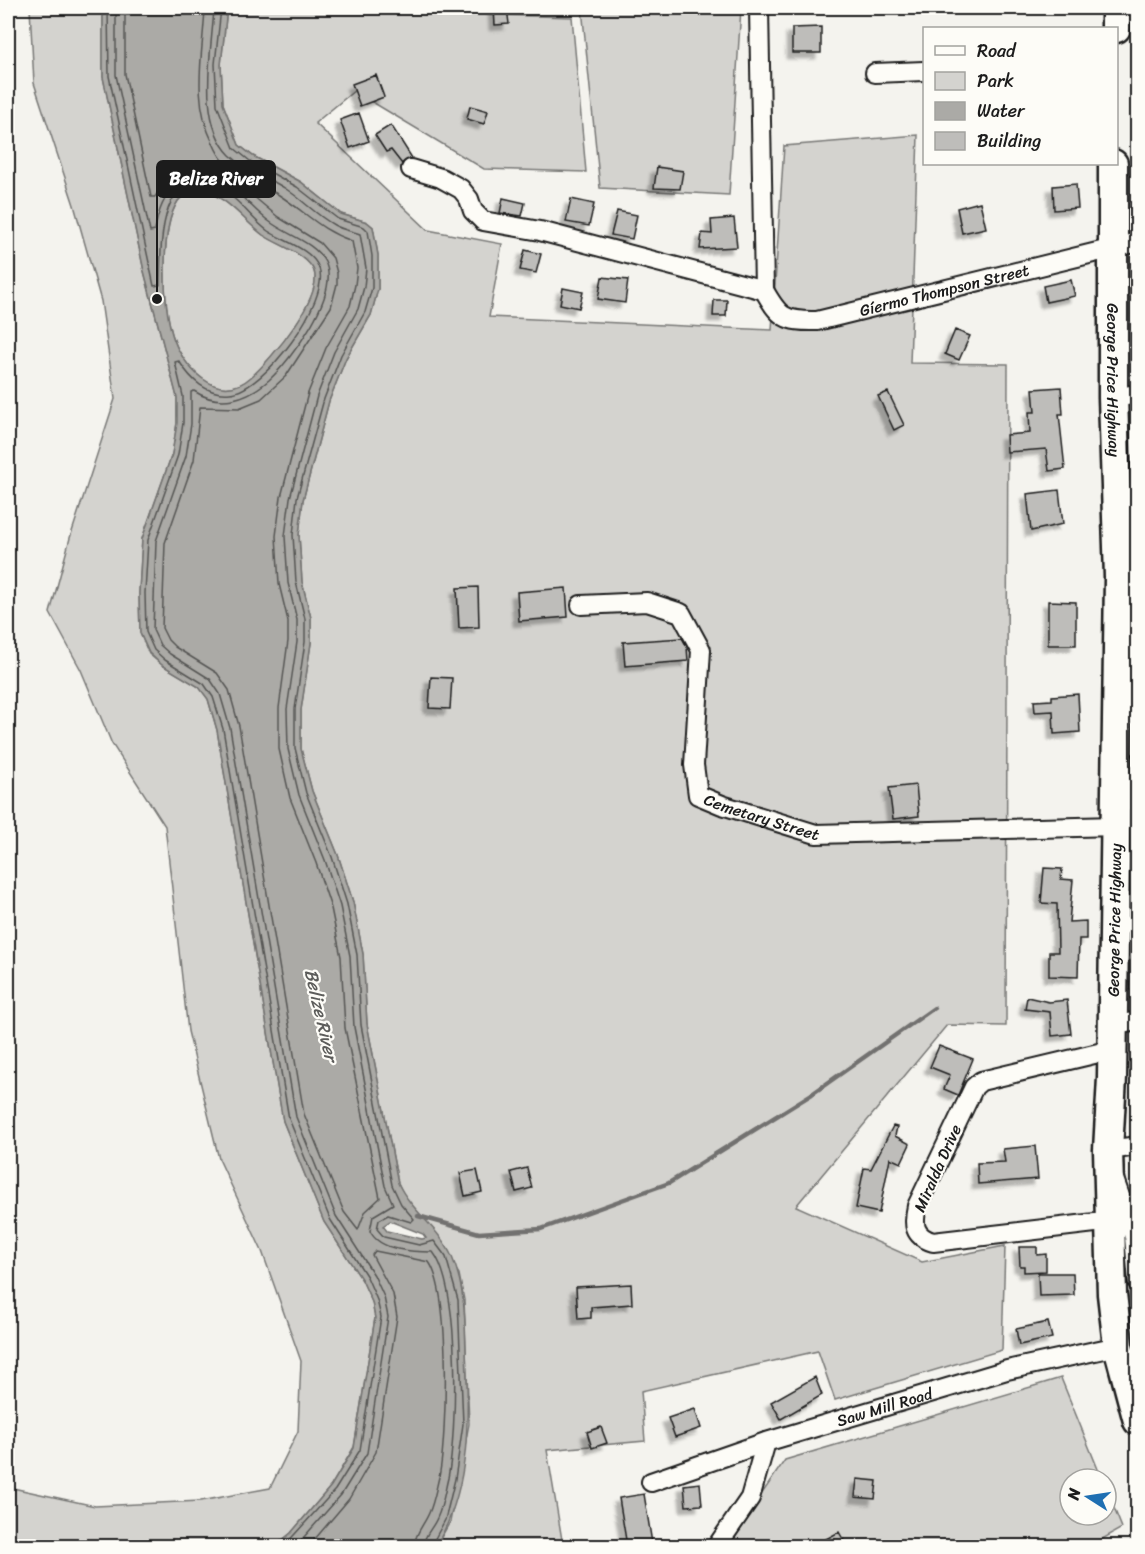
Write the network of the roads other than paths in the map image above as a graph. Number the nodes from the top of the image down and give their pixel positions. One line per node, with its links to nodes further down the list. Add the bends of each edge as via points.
1 (759, 8): 9 (street)
2 (1116, 8): 3 (highway)
3 (1116, 27)
4 (923, 71): 5 (street)
5 (874, 73)
6 (1113, 165): 8 (highway, George Price Highway)
7 (411, 169): 9 (street, via 461,189 472,211 483,221 540,231)
8 (1125, 245): 9 (street, Gíermo Thompson Street, via 817,321 794,322 782,316); 10 (highway, George Price Highway)
9 (764, 290)
10 (1125, 396): 11 (highway, George Price Highway)
11 (1128, 576): 13 (highway, George Price Highway)
12 (580, 605): 13 (street, Cemetary Street, via 647,602 681,613 700,650 694,765 698,795 722,805 816,834)
13 (1123, 809): 14 (highway, George Price Highway)
14 (1120, 1032): 16 (highway, George Price Highway); 17 (street, Miralda Drive, via 981,1081 969,1097 917,1206 914,1221 915,1231 933,1242)
15 (1137, 1146): 16 (street)
16 (1108, 1158): 17 (highway, George Price Highway); 18 (street, via 1134,1236)
17 (1112, 1221): 19 (highway, George Price Highway, via 1112,1294)
18 (1137, 1282)
19 (1118, 1346): 20 (highway, George Price Highway); 21 (street, Saw Mill Road, via 1007,1370)
20 (1137, 1421)
21 (765, 1442): 22 (street, Saw Mill Road); 23 (street, via 750,1498)
22 (651, 1482)
23 (717, 1546)

